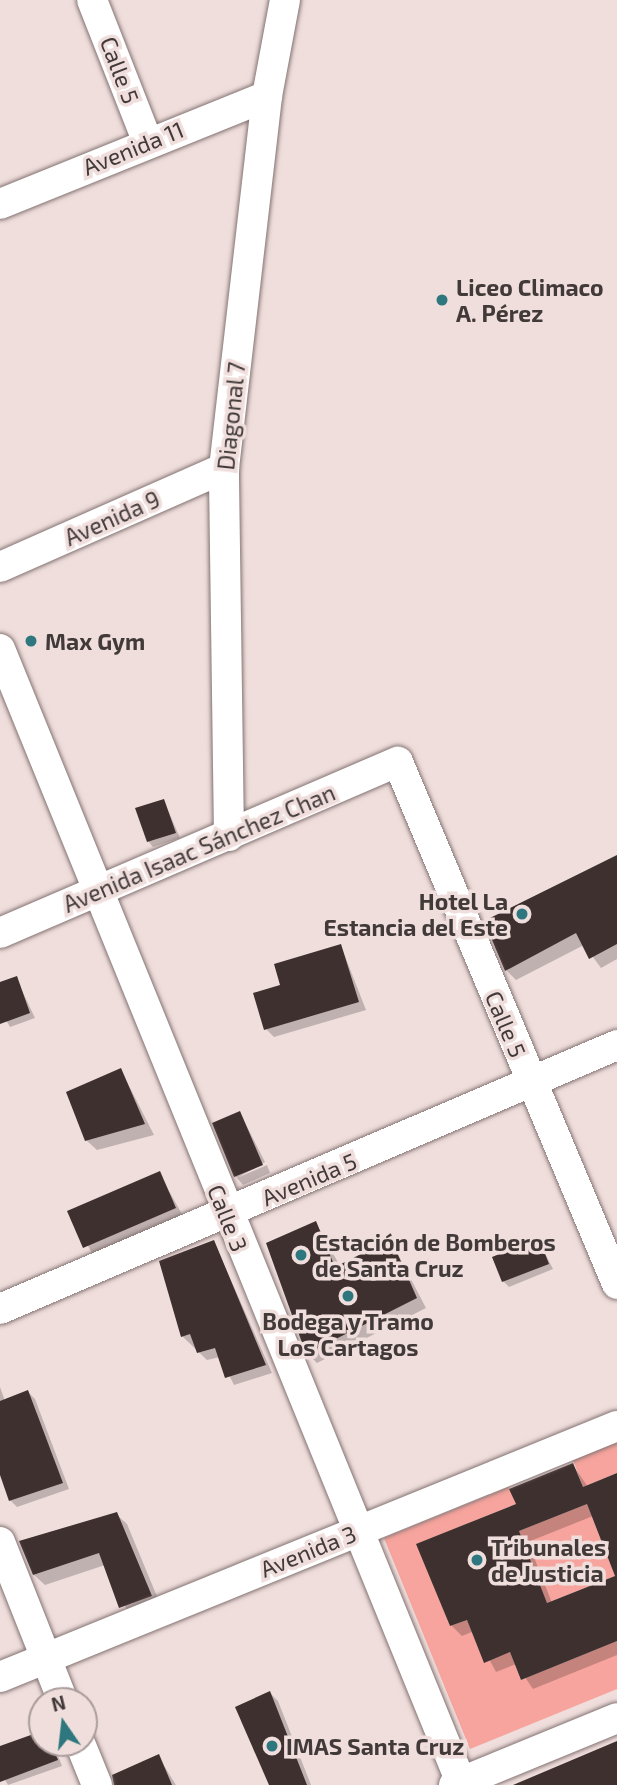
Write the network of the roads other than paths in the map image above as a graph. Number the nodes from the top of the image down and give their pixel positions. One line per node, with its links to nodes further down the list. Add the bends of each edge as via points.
1 (92, 0): 4 (street, Calle 5)
2 (285, 0): 3 (street, Diagonal 7)
3 (267, 96): 4 (street, Avenida 11); 6 (street, Diagonal 7)
4 (147, 140): 5 (street, Avenida 11)
5 (0, 204)
6 (224, 468): 7 (street, Avenida 9); 10 (street, Diagonal 7)
7 (0, 567)
8 (0, 649): 11 (street, Calle 3)
9 (398, 762): 10 (street, Avenida Isaac Sánchez Chan); 14 (street, Calle 5)
10 (229, 836): 11 (street, Avenida Isaac Sánchez Chan)
11 (100, 891): 12 (street, Avenida Isaac Sánchez Chan); 15 (street, Calle 3)
12 (0, 933)
13 (617, 1045): 14 (street, Avenida 5)
14 (531, 1084): 15 (street, Avenida 5); 16 (street, Calle 5)
15 (226, 1215): 17 (street, Avenida 5); 19 (street, Calle 3)
16 (617, 1284)
17 (0, 1309)
18 (617, 1426): 19 (street, Avenida 3)
19 (356, 1531): 21 (street, Avenida 3); 26 (street, Calle 3)
20 (0, 1542): 21 (street)
21 (46, 1658): 22 (street, Avenida 3); 23 (street)
22 (0, 1677)
23 (57, 1687)
24 (617, 1718): 26 (street)
25 (86, 1757): 27 (street)
26 (459, 1784)
27 (97, 1785)

